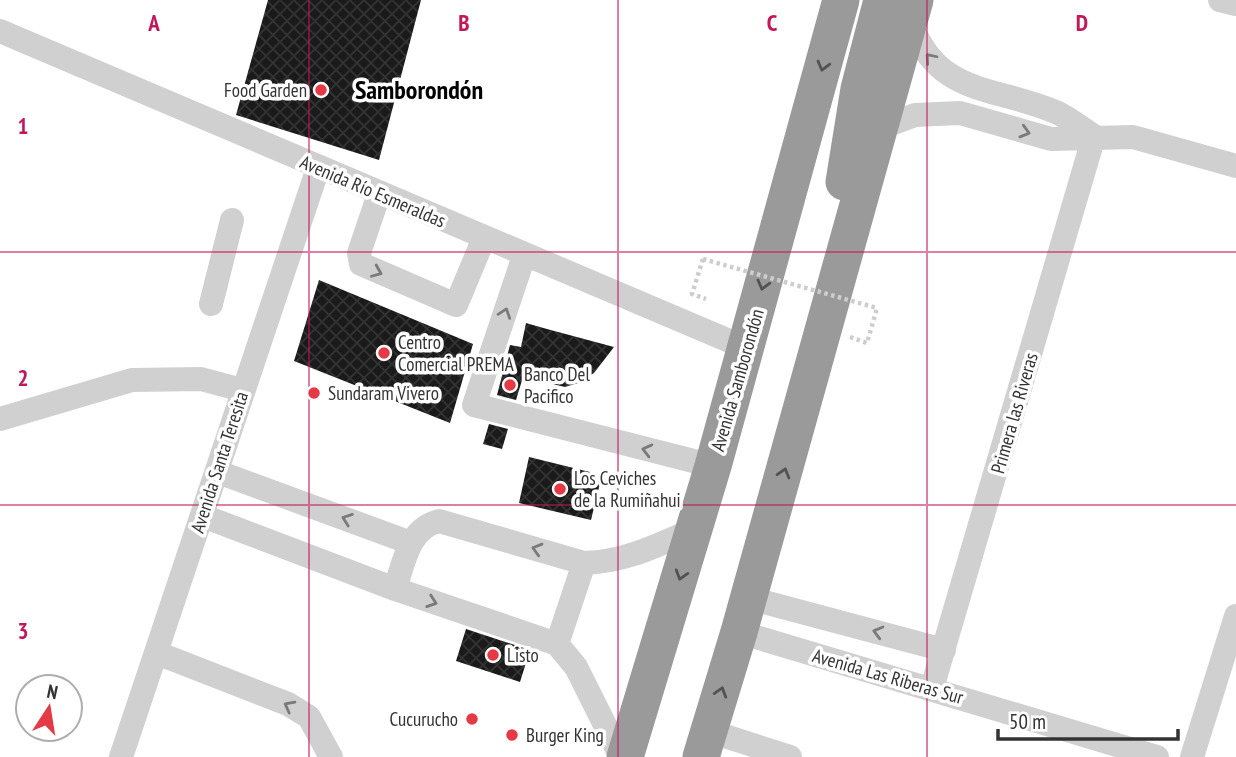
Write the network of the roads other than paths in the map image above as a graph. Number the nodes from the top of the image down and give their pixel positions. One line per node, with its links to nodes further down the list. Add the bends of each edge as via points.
1 (841, 0): 15 (highway, Avenida Samborondón, one-way to 15)
2 (1220, 0): 3 (street)
3 (1236, 4)
4 (902, 7): 6 (highway); 7 (street, one-way to 4, via 1058,114 967,86 944,74 917,41); 16 (highway, via 859,89)
5 (0, 31): 9 (street, Avenida Río Esmeraldas)
6 (880, 128): 7 (street, one-way to 7, via 915,114 952,113 1051,139); 16 (highway)
7 (1094, 136): 8 (street, via 1133,136); 30 (street, Primera las Riveras)
8 (1236, 166)
9 (318, 168): 10 (street, Avenida Río Esmeraldas); 17 (street, Avenida Santa Teresita, via 284,240 256,321)
10 (379, 194): 12 (street, Avenida Río Esmeraldas); 12 (street, one-way to 12, via 358,260 384,275 456,305)
11 (233, 220): 14 (street)
12 (484, 238): 13 (street, Avenida Río Esmeraldas)
13 (524, 256): 15 (street, Avenida Río Esmeraldas); 19 (street, one-way to 13, via 474,405)
14 (211, 304)
15 (746, 348): 19 (highway, Avenida Samborondón)
16 (814, 367): 26 (highway, one-way to 16)
17 (242, 390): 18 (street, via 201,379 132,380); 20 (street, Avenida Santa Teresita)
18 (0, 419)
19 (713, 466): 22 (highway, Avenida Samborondón)
20 (218, 472): 21 (street, Avenida Santa Teresita); 23 (street, one-way to 20)
21 (202, 516): 25 (street); 31 (street, Avenida Santa Teresita)
22 (695, 528): 24 (street, via 631,557); 36 (highway, Avenida Samborondón, one-way to 36)
23 (411, 543): 24 (street, one-way to 23, via 439,521 426,524); 25 (street)
24 (584, 563): 29 (street)
25 (395, 589): 29 (street, one-way to 29)
26 (749, 598): 28 (highway); 30 (street, Avenida Las Riberas Sur, one-way to 26)
27 (1236, 616): 39 (street)
28 (739, 632): 32 (street, Avenida Las Riberas Sur); 33 (highway, one-way to 28)
29 (557, 644): 36 (street, via 576,667)
30 (944, 650): 32 (street, Primera las Riveras)
31 (157, 653): 34 (street, Avenida Santa Teresita); 35 (street, one-way to 31, via 309,717 289,704)
32 (932, 688): 38 (street, Avenida Las Riberas Sur)
33 (705, 744): 37 (street)
34 (121, 757)
35 (331, 757)
36 (623, 757)
37 (790, 757)
38 (1157, 757)
39 (1192, 757)

